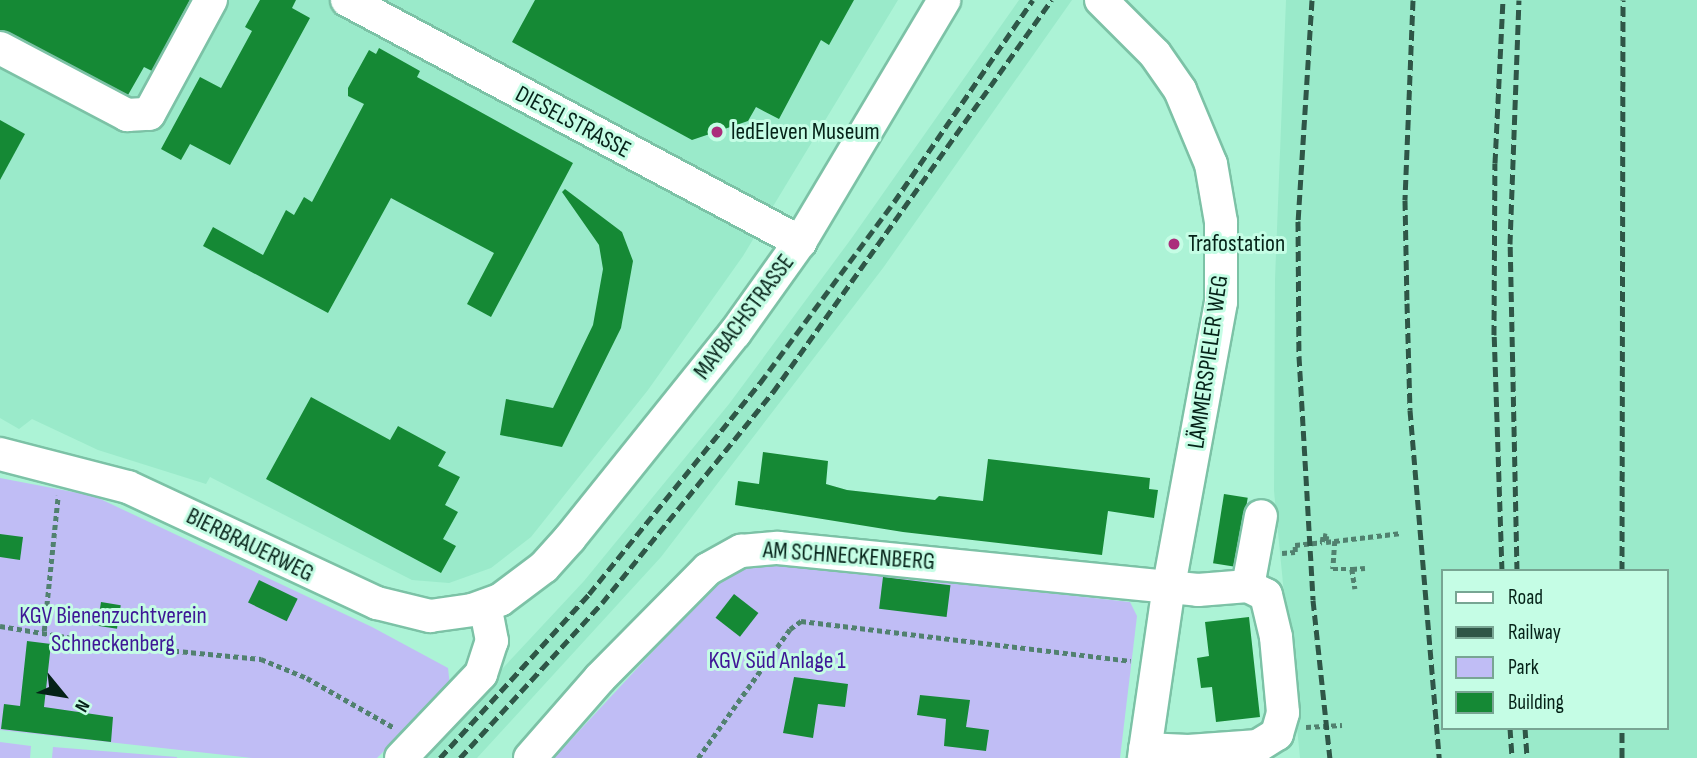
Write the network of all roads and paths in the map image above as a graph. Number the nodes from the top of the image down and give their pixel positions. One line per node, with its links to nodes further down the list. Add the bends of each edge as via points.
1 (211, 0): 5 (street, via 149,114 127,115)
2 (347, 0): 6 (street, DIESELSTRASSE)
3 (944, 0): 6 (street, MAYBACHSTRASSE)
4 (1101, 0): 15 (street, LÄMMERSPIELER WEG, via 1156,54 1180,90 1211,164 1220,212 1221,302)
5 (0, 48)
6 (800, 242): 17 (street, MAYBACHSTRASSE, via 735,333 570,538 544,567)
7 (0, 454): 8 (street, BIERBRAUERWEG)
8 (62, 467): 17 (street, BIERBRAUERWEG, via 160,500 377,603 430,616); 19 (path)
9 (1261, 516): 14 (street)
10 (1401, 533): 11 (path)
11 (1335, 541): 13 (path, via 1333,569); 14 (path, via 1326,542 1323,535 1322,542 1295,545 1295,552)
12 (1365, 568): 13 (path)
13 (1352, 569): 16 (path)
14 (1251, 571): 15 (street, AM SCHNECKENBERG, via 1198,590); 22 (street, via 1271,604 1283,713 1277,733 1258,747)
15 (1169, 586): 20 (street, LÄMMERSPIELER WEG); 23 (street, AM SCHNECKENBERG, via 778,548 741,551 708,569 689,587)
16 (1355, 589)
17 (493, 603): 21 (street, via 492,641 481,674)
18 (0, 626): 19 (path)
19 (44, 631): 21 (path, via 115,645 261,659 307,678)
20 (1156, 664): 22 (street, LÄMMERSPIELER WEG); 24 (path, via 801,621 790,629)
21 (410, 750)
22 (1145, 753)
23 (530, 758)
24 (698, 758)

